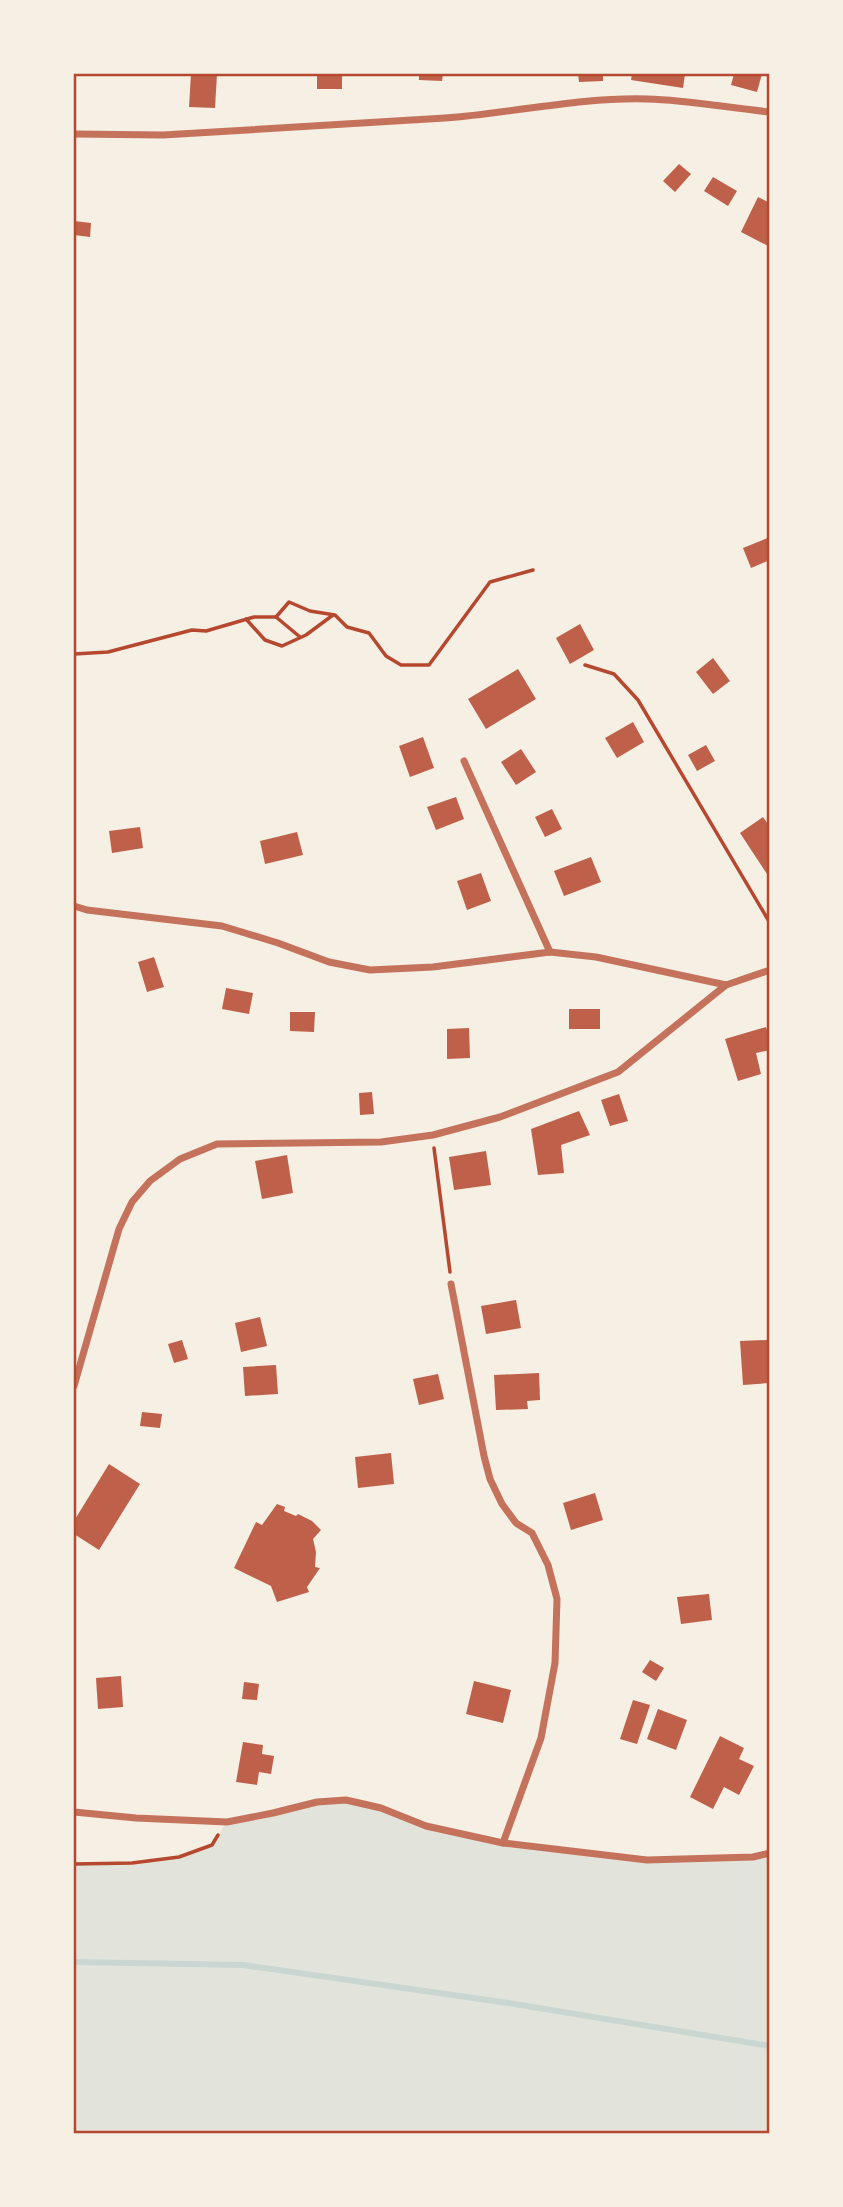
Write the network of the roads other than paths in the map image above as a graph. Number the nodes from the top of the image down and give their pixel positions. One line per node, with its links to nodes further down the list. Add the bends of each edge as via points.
1 (769, 112): 2 (street, via 648,99 163,135)
2 (74, 134)
3 (464, 761): 5 (street)
4 (74, 906): 5 (street, via 222,926 329,962 370,970)
5 (550, 952): 7 (street, via 596,957)
6 (769, 970): 7 (street)
7 (726, 985): 9 (street, via 618,1072 500,1117 433,1135 381,1142 217,1144 180,1159 150,1181 119,1228)
8 (451, 1284): 11 (street, via 491,1479 516,1523 532,1533 548,1565 557,1599 555,1663 541,1738)
9 (74, 1386)
10 (74, 1812): 11 (street, via 227,1822 346,1800 426,1826)
11 (503, 1843): 12 (street, via 647,1860)
12 (769, 1853)

